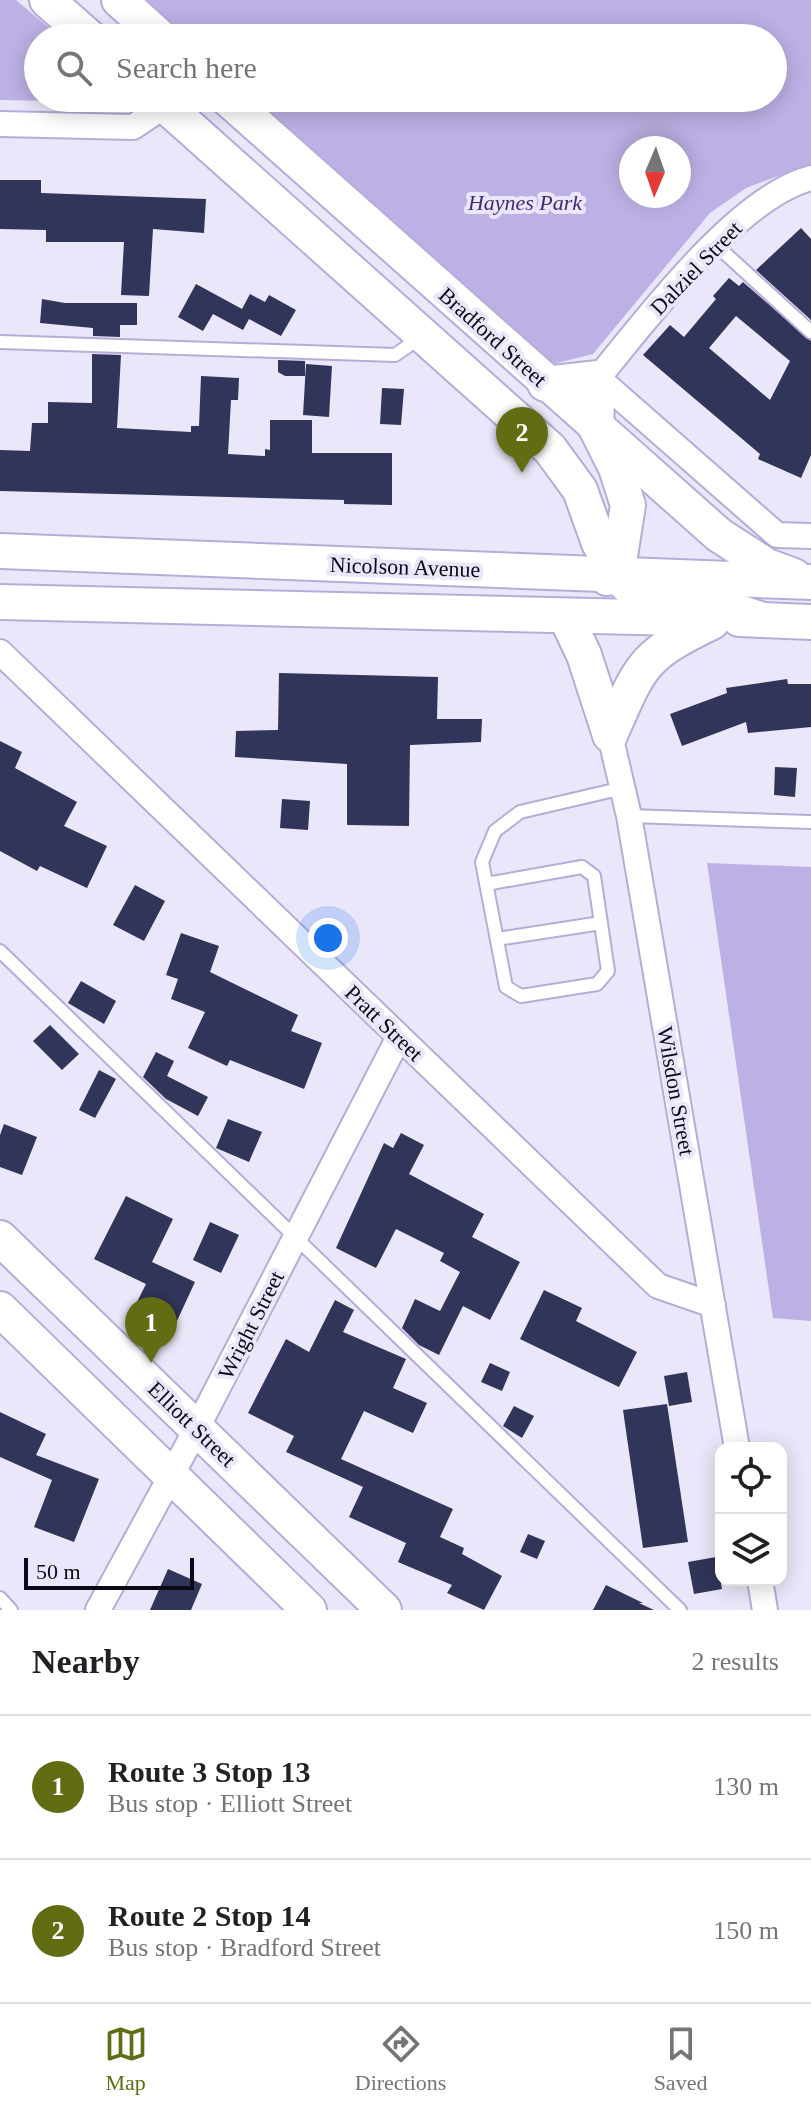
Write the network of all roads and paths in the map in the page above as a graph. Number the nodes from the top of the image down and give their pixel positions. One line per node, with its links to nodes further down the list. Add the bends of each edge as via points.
1 (47, 0): 3 (street)
2 (119, 0): 4 (street)
3 (74, 24)
4 (146, 24)
5 (150, 112): 8 (street, via 133,127)
6 (172, 112): 12 (street, Bradford Street)
7 (243, 112): 15 (street, Bradford Street)
8 (0, 124)
9 (811, 178): 10 (street, Dalziel Street, via 754,209)
10 (716, 245): 11 (lane); 14 (street, Dalziel Street, via 673,287)
11 (811, 332)
12 (424, 336): 13 (lane, via 395,355); 17 (street, Bradford Street, via 550,449 580,490)
13 (0, 342)
14 (598, 378): 15 (street); 16 (street); 18 (street, via 777,535)
15 (545, 384): 16 (street, Bradford Street)
16 (596, 428): 22 (street, via 628,505); 23 (street, Bradford Street, via 719,535 767,566)
17 (592, 523): 21 (street, via 565,556); 22 (street, Bradford Street)
18 (811, 536)
19 (0, 551): 20 (street, Nicolson Avenue)
20 (218, 560): 21 (street, Nicolson Avenue); 25 (street)
21 (534, 572): 22 (street, Nicolson Avenue)
22 (617, 575): 23 (street, Nicolson Avenue); 26 (street); 29 (street, via 651,601 717,605)
23 (811, 582)
24 (0, 602): 25 (street, Nicolson Avenue)
25 (216, 607): 26 (street, Nicolson Avenue)
26 (513, 614): 27 (street, Nicolson Avenue)
27 (566, 617): 28 (street, Nicolson Avenue); 32 (street)
28 (719, 619): 29 (street, Nicolson Avenue); 32 (street, via 664,645 637,672)
29 (763, 620): 30 (street, Nicolson Avenue)
30 (811, 622)
31 (0, 652): 40 (street, Pratt Street)
32 (610, 735): 33 (street, Wilsdon Street)
33 (623, 788): 34 (street, Wilsdon Street); 36 (lane, via 520,812 495,831 482,862)
34 (629, 816): 35 (lane); 43 (street, Wilsdon Street)
35 (811, 822)
36 (486, 884): 37 (lane, via 582,867 594,876); 38 (lane)
37 (601, 923): 38 (lane); 38 (lane, via 608,971 597,984 536,994 521,996 506,987)
38 (497, 939)
39 (0, 951): 41 (lane)
40 (399, 1037): 41 (street, Wright Street); 43 (street, Pratt Street, via 658,1286)
41 (296, 1237): 45 (street, Wright Street); 54 (lane)
42 (0, 1238): 45 (street, Elliott Street)
43 (713, 1305): 46 (street, Wilsdon Street)
44 (0, 1309): 47 (street)
45 (197, 1428): 47 (street, Wright Street); 53 (street, Elliott Street)
46 (736, 1442)
47 (169, 1476): 51 (street, Wright Street); 52 (street)
48 (761, 1586): 55 (street)
49 (0, 1598): 50 (lane)
50 (11, 1610)
51 (98, 1610)
52 (309, 1610)
53 (384, 1610)
54 (680, 1610)
55 (765, 1610)

